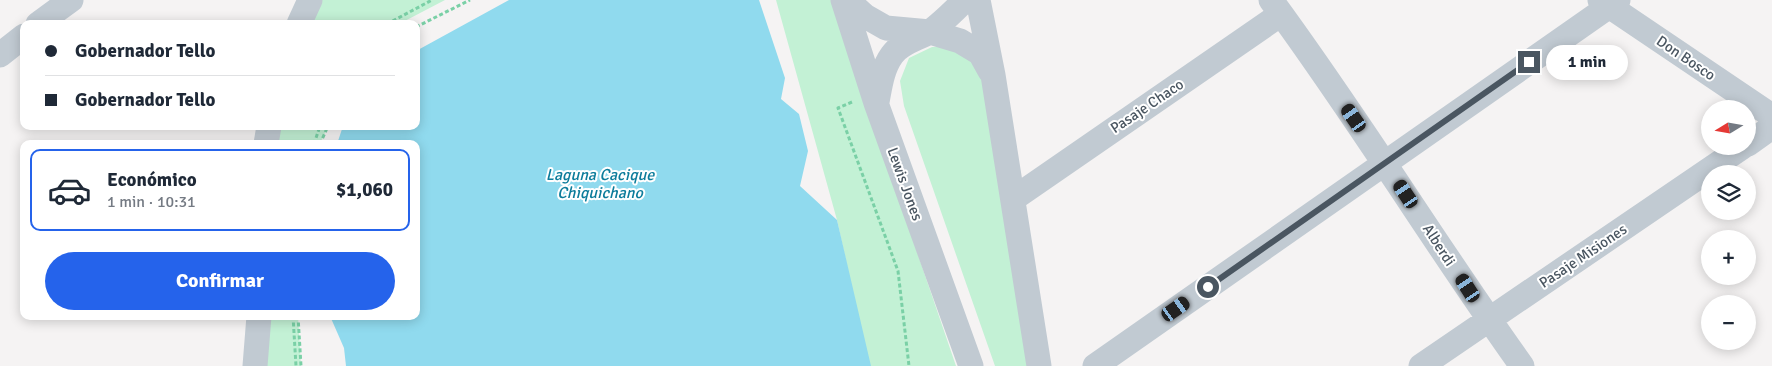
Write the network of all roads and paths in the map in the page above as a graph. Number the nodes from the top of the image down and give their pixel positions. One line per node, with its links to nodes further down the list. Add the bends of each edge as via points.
1 (71, 0): 11 (street)
2 (310, 0): 12 (street)
3 (432, 0): 13 (path)
4 (470, 0): 14 (path)
5 (843, 0): 19 (street, Lewis Jones)
6 (847, 0): 15 (street, via 886,28)
7 (965, 0): 15 (street)
8 (978, 0): 18 (street)
9 (1609, 2): 20 (street, Don Bosco); 24 (street)
10 (1276, 7): 24 (street, Alberdi); 25 (street, Pasaje Chaco)
11 (44, 20)
12 (300, 20)
13 (394, 20)
14 (420, 25)
15 (930, 32): 18 (street, via 960,41 980,53); 19 (street, via 909,41 893,54)
16 (20, 39): 17 (street)
17 (0, 55)
18 (993, 75): 25 (street)
19 (865, 103): 33 (path, via 838,108 898,271); 34 (street, Lewis Jones)
20 (1772, 116)
21 (1772, 127): 22 (street)
22 (1756, 138)
23 (1731, 155): 29 (street, Pasaje Misiones)
24 (1385, 162): 29 (street, Alberdi); 36 (street)
25 (1013, 198): 35 (street)
26 (258, 320): 30 (street)
27 (293, 320): 31 (path)
28 (298, 320): 32 (path)
29 (1489, 320): 37 (street, Pasaje Misiones); 38 (street, Alberdi)
30 (255, 366)
31 (296, 366)
32 (301, 366)
33 (909, 366)
34 (971, 366)
35 (1039, 366)
36 (1095, 366)
37 (1421, 366)
38 (1522, 366)

